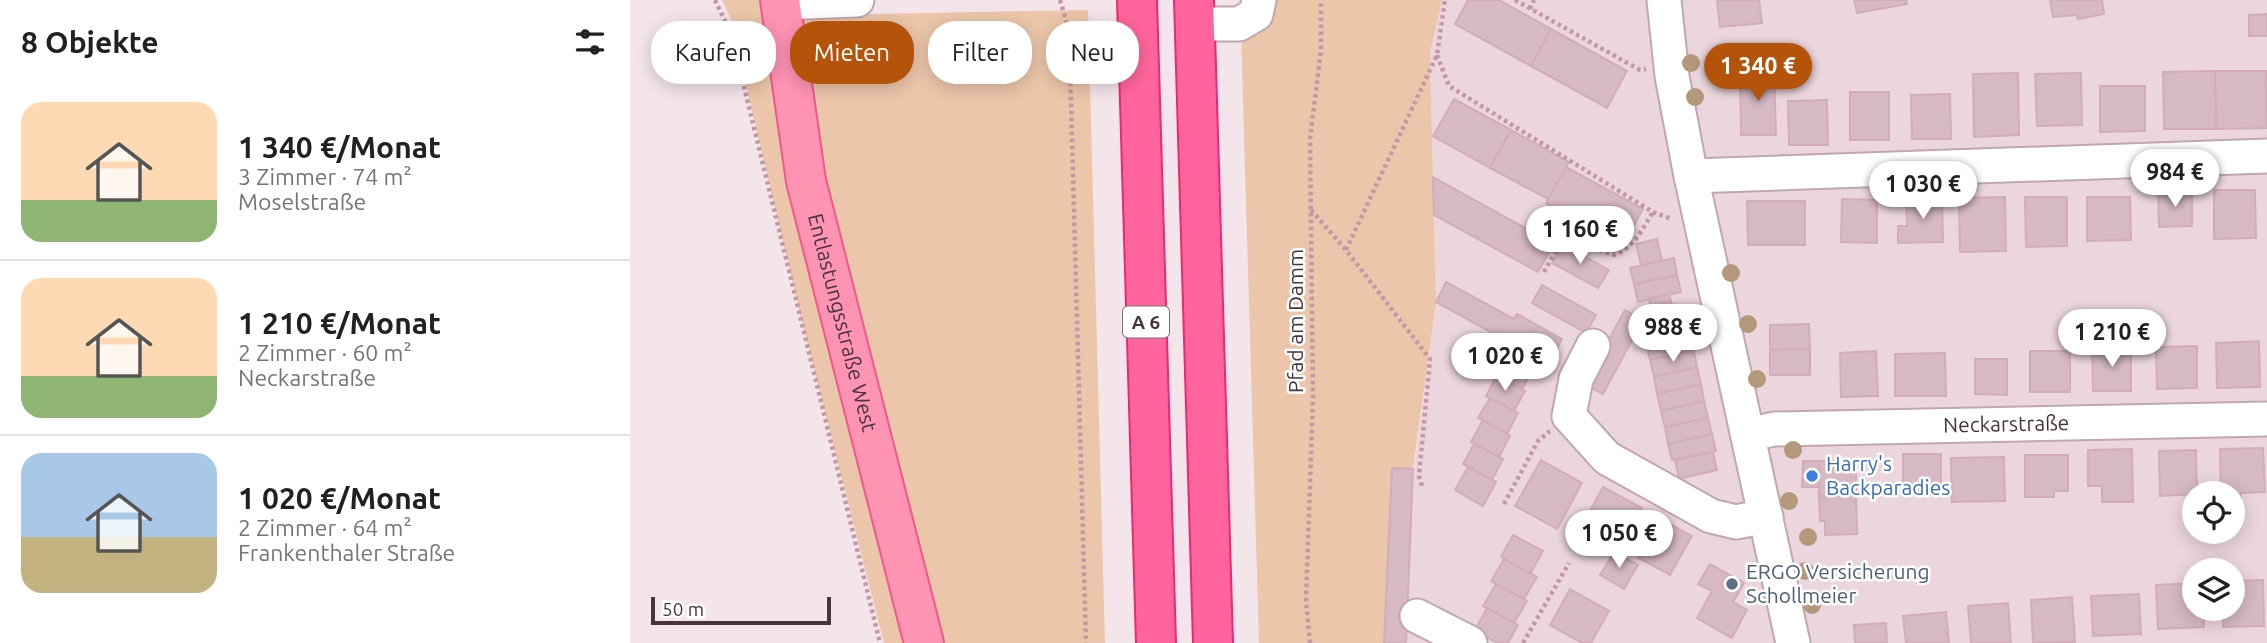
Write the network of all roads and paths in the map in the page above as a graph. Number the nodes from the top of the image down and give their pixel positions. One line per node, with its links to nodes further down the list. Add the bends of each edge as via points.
1 (715, 0): 32 (path, via 737,58)
2 (857, 0): 11 (street)
3 (1060, 0): 34 (path, via 1069,31)
4 (1137, 0): 35 (highway, A 6)
5 (1259, 0): 13 (street, via 1256,14 1239,24)
6 (1321, 0): 18 (path, Pfad am Damm, via 1321,50 1310,139)
7 (1445, 0): 14 (path)
8 (1515, 0): 12 (path)
9 (1534, 0): 12 (path)
10 (1664, 0): 15 (street)
11 (780, 1): 33 (main road, Entlastungsstraße West, via 806,181)
12 (1530, 9): 15 (path, via 1640,70)
13 (1194, 12): 36 (highway)
14 (1437, 55): 19 (path, via 1449,86); 21 (path)
15 (1671, 66): 17 (street)
16 (2267, 156): 17 (street)
17 (1691, 176): 20 (street)
18 (1311, 210): 21 (path); 37 (path, Pfad am Damm, via 1313,397 1306,601)
19 (1653, 212): 20 (path); 22 (path, via 1624,251 1614,255 1563,239)
20 (1703, 231): 26 (street)
21 (1346, 250): 27 (path, via 1430,359 1419,476)
22 (1544, 272)
23 (1593, 346): 24 (street, via 1576,379)
24 (1569, 416): 28 (path, via 1538,441); 29 (street, via 1607,458 1712,516 1736,522)
25 (2267, 419): 26 (street, Neckarstraße, via 1774,429)
26 (1748, 435): 29 (street)
27 (1422, 486)
28 (1504, 504)
29 (1766, 516): 40 (street)
30 (1569, 563): 39 (path)
31 (1417, 616): 38 (street)
32 (880, 643)
33 (924, 643)
34 (1086, 643)
35 (1156, 643)
36 (1213, 643)
37 (1310, 643)
38 (1469, 643)
39 (1523, 643)
40 (1793, 643)

